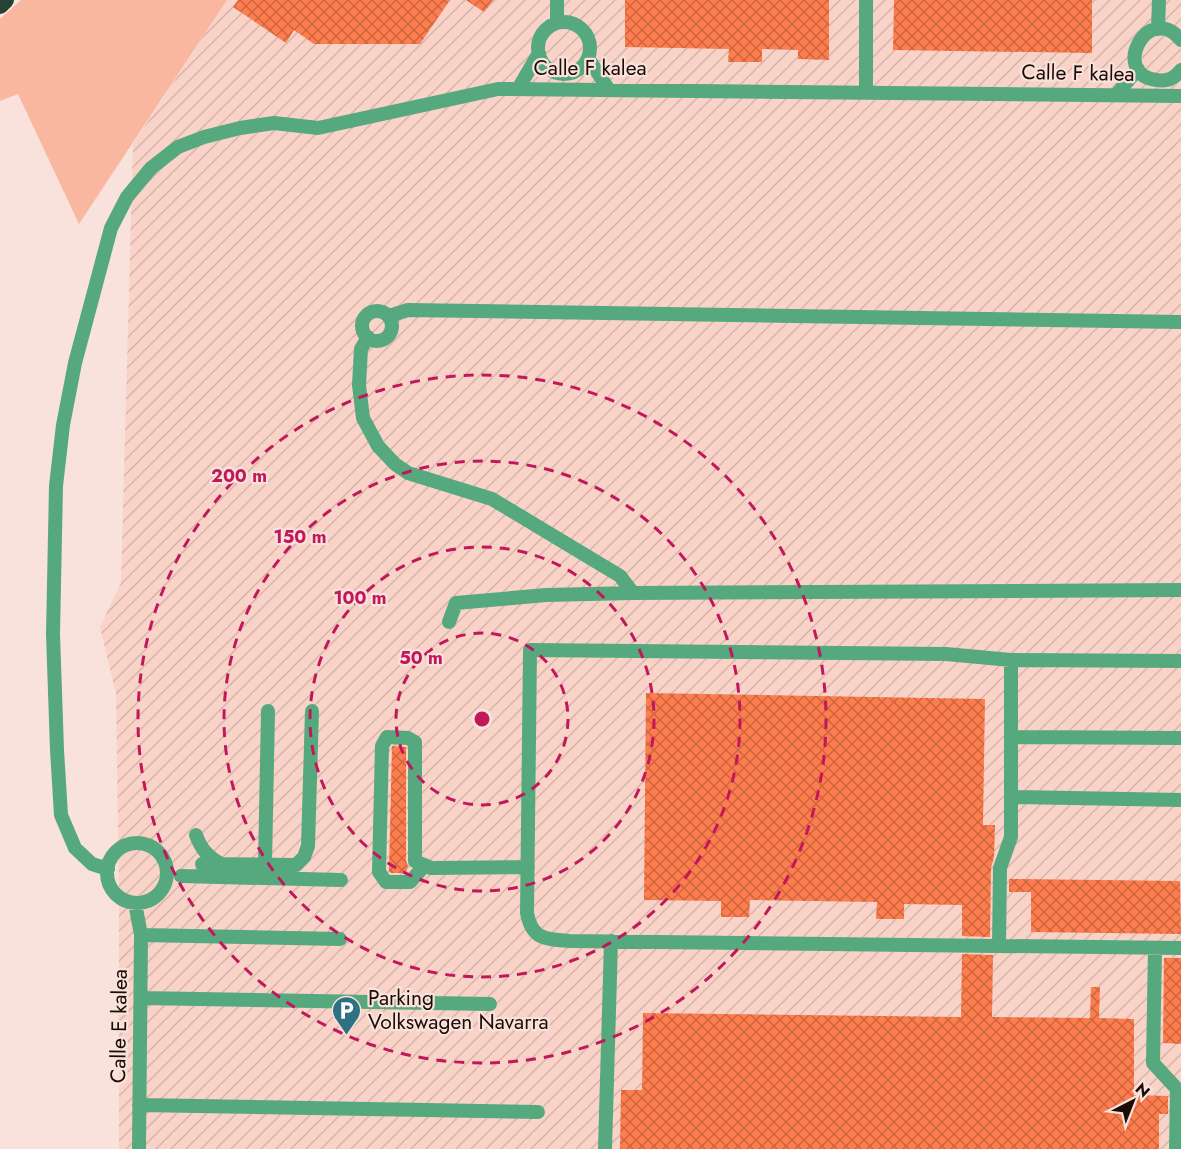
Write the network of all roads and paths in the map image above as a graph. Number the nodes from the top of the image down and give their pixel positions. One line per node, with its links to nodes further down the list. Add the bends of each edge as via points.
1 (5, 0): 5 (highway)
2 (557, 0): 6 (street)
3 (866, 0): 15 (street)
4 (1159, 0): 7 (street)
5 (0, 4)
6 (557, 23): 9 (street, via 540,38); 10 (street, via 571,24 583,32 589,44)
7 (1158, 29): 8 (street); 11 (street, via 1144,34 1135,47)
8 (1181, 40)
9 (539, 53): 10 (street, via 546,67 566,74 579,69); 13 (street)
10 (588, 58): 14 (street)
11 (1138, 69): 12 (street, via 1154,80 1165,81); 16 (street)
12 (1181, 70)
13 (518, 89): 14 (street, Calle F kalea); 38 (street, Calle F kalea, via 498,89 318,128 274,123 204,137 178,147 151,168 127,196 111,228 75,363 63,425 56,486 53,588 61,815 75,848 92,864)
14 (609, 90): 15 (street, Calle F kalea)
15 (866, 91): 16 (street, Calle F kalea)
16 (1116, 95): 17 (street, Calle F kalea)
17 (1181, 96)
18 (389, 316): 19 (street, via 408,310); 20 (street, via 392,329 387,338 377,341); 20 (street, via 378,311 368,314 362,328)
19 (1181, 322)
20 (368, 337): 22 (street, via 360,349 363,418 378,446 395,464 408,473 492,499 620,576)
21 (1181, 590): 22 (street)
22 (633, 593): 23 (street, via 456,603)
23 (449, 622)
24 (1011, 660): 25 (street); 28 (street); 37 (street, via 946,654 530,650)
25 (1181, 661)
26 (268, 711): 35 (street)
27 (312, 711): 35 (street, via 308,846 296,865)
28 (1011, 737): 29 (street); 30 (street)
29 (1181, 738)
30 (1011, 797): 31 (street); 45 (street, via 1011,837 1000,868)
31 (1181, 800)
32 (196, 835): 34 (street, via 201,847)
33 (202, 864): 34 (street)
34 (222, 865): 35 (street)
35 (266, 865)
36 (425, 865): 36 (street, via 415,861 415,742 387,737 382,746 379,872 386,882 410,882); 37 (street)
37 (528, 867): 44 (street, via 527,913 535,932 545,939)
38 (108, 869): 41 (street, via 111,887 117,895); 41 (street, via 124,847 143,844 159,853 167,871 162,891 145,902)
39 (181, 876): 40 (street)
40 (341, 880)
41 (135, 903): 42 (street, Calle E kalea)
42 (141, 935): 43 (street); 48 (street, Calle E kalea)
43 (340, 939)
44 (611, 941): 45 (street); 53 (street)
45 (999, 946): 46 (street)
46 (1155, 948): 47 (street); 54 (street, via 1153,1063 1177,1089)
47 (1181, 948)
48 (141, 998): 49 (street); 50 (street, Calle E kalea)
49 (489, 1004)
50 (139, 1105): 51 (street); 52 (street, Calle E kalea)
51 (538, 1112)
52 (139, 1149)
53 (605, 1149)
54 (1176, 1149)

